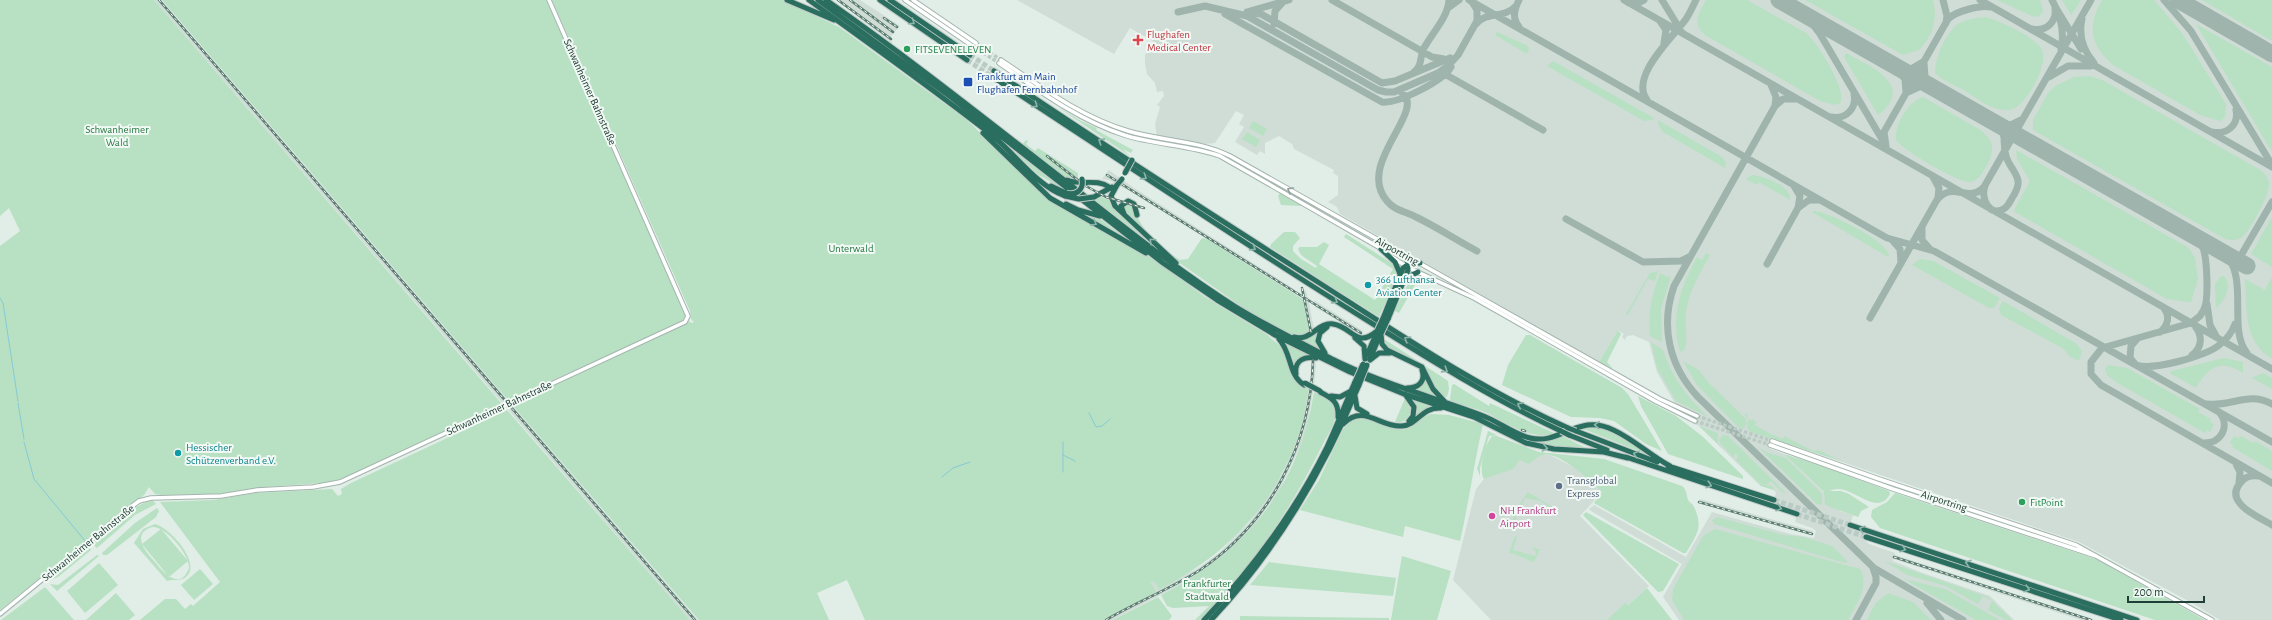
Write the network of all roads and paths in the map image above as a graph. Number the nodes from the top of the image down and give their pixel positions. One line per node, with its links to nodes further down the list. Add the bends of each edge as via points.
1 (549, 0): 59 (street, Schwanheimer Bahnstraße, via 688,316 685,322 340,482 300,488 267,488 221,496 145,498)
2 (787, 0): 10 (highway)
3 (818, 0): 22 (highway)
4 (826, 0): 18 (highway)
5 (880, 0): 6 (highway, one-way to 6, via 969,57)
6 (890, 0)
7 (905, 0): 8 (street, via 975,45)
8 (913, 0)
9 (810, 1): 10 (highway)
10 (844, 25): 14 (highway)
11 (1000, 62): 15 (street, via 1085,113)
12 (994, 70): 54 (highway, one-way to 12, bridge, via 1568,428 1452,367)
13 (991, 76): 53 (highway, one-way to 53, bridge, via 1260,253 1451,373 1504,404 1569,435)
14 (969, 118): 17 (highway); 28 (highway, one-way to 28, via 1050,198)
15 (1153, 140): 26 (street, Airportring, via 1220,156); 27 (street, Airportring, one-way to 15, via 1227,155 1208,147)
16 (1132, 160): 20 (highway, bridge)
17 (1025, 166): 21 (highway, via 1051,189); 25 (highway, via 1040,186 1053,196 1078,210)
18 (1059, 176): 20 (highway, via 1076,183 1098,182); 22 (highway)
19 (1082, 179): 21 (highway, bridge, via 1082,186 1078,192)
20 (1115, 186): 21 (highway, bridge, via 1094,197 1079,199); 24 (highway, via 1113,204)
21 (1065, 195)
22 (1082, 197): 25 (highway); 32 (highway)
23 (1137, 215): 24 (highway, via 1134,204 1128,201 1121,206)
24 (1125, 216): 32 (highway, one-way to 24)
25 (1108, 220): 28 (highway)
26 (1381, 249): 30 (street, Airportring); 33 (highway, via 1395,262)
27 (1403, 254): 29 (street, Airportring); 30 (highway)
28 (1163, 262): 36 (highway, via 1216,300)
29 (1420, 264): 30 (highway); 48 (street, Airportring, via 1660,399)
30 (1407, 266): 31 (street, Airportring); 33 (highway); 34 (highway)
31 (1418, 272): 34 (highway); 49 (street, Airportring, via 1474,298 1660,404)
32 (1186, 274): 36 (highway)
33 (1400, 275): 35 (highway)
34 (1406, 279): 35 (highway)
35 (1386, 317): 37 (highway, bridge)
36 (1276, 333): 37 (highway, via 1303,338 1324,325 1332,324 1360,338); 38 (highway); 39 (highway); 41 (highway, via 1288,352 1295,376)
37 (1378, 335): 40 (highway); 46 (highway, via 1386,350 1422,367 1435,392)
38 (1322, 359): 41 (highway, via 1306,357 1299,362 1296,373); 45 (highway)
39 (1332, 359): 40 (highway, via 1321,350 1318,341 1321,331 1331,326 1363,343); 42 (highway)
40 (1366, 362): 42 (highway, via 1386,352 1419,367 1423,376 1420,384 1414,388); 44 (highway, bridge)
41 (1305, 384): 43 (highway, bridge)
42 (1401, 388): 46 (highway)
43 (1320, 391): 44 (highway, via 1337,398); 50 (highway, via 1332,398 1337,405)
44 (1353, 392): 45 (highway, via 1360,411 1400,424 1410,420 1414,413 1413,404); 50 (highway); 51 (highway)
45 (1404, 394): 46 (highway)
46 (1449, 407): 47 (highway); 51 (highway, via 1428,410 1403,426 1360,415 1351,418)
47 (1466, 412): 53 (highway, one-way to 53, via 1536,446 1597,451); 54 (highway, one-way to 47, via 1618,432 1601,425 1582,426 1540,440 1526,437 1482,416)
48 (1697, 416)
49 (1695, 421)
50 (1338, 422): 60 (highway, via 1311,476 1275,534 1236,586)
51 (1340, 427): 61 (highway, via 1318,473 1287,523 1252,572)
52 (1771, 443): 64 (street, Airportring, via 2072,543)
53 (1628, 458): 56 (highway, one-way to 56)
54 (1670, 466): 55 (highway)
55 (1774, 500)
56 (1797, 514)
57 (1850, 525): 63 (highway, one-way to 57)
58 (1866, 537): 62 (highway, one-way to 62)
59 (0, 614)
60 (1204, 620)
61 (1210, 620)
62 (2121, 620)
63 (2137, 620)
64 (2212, 620)

